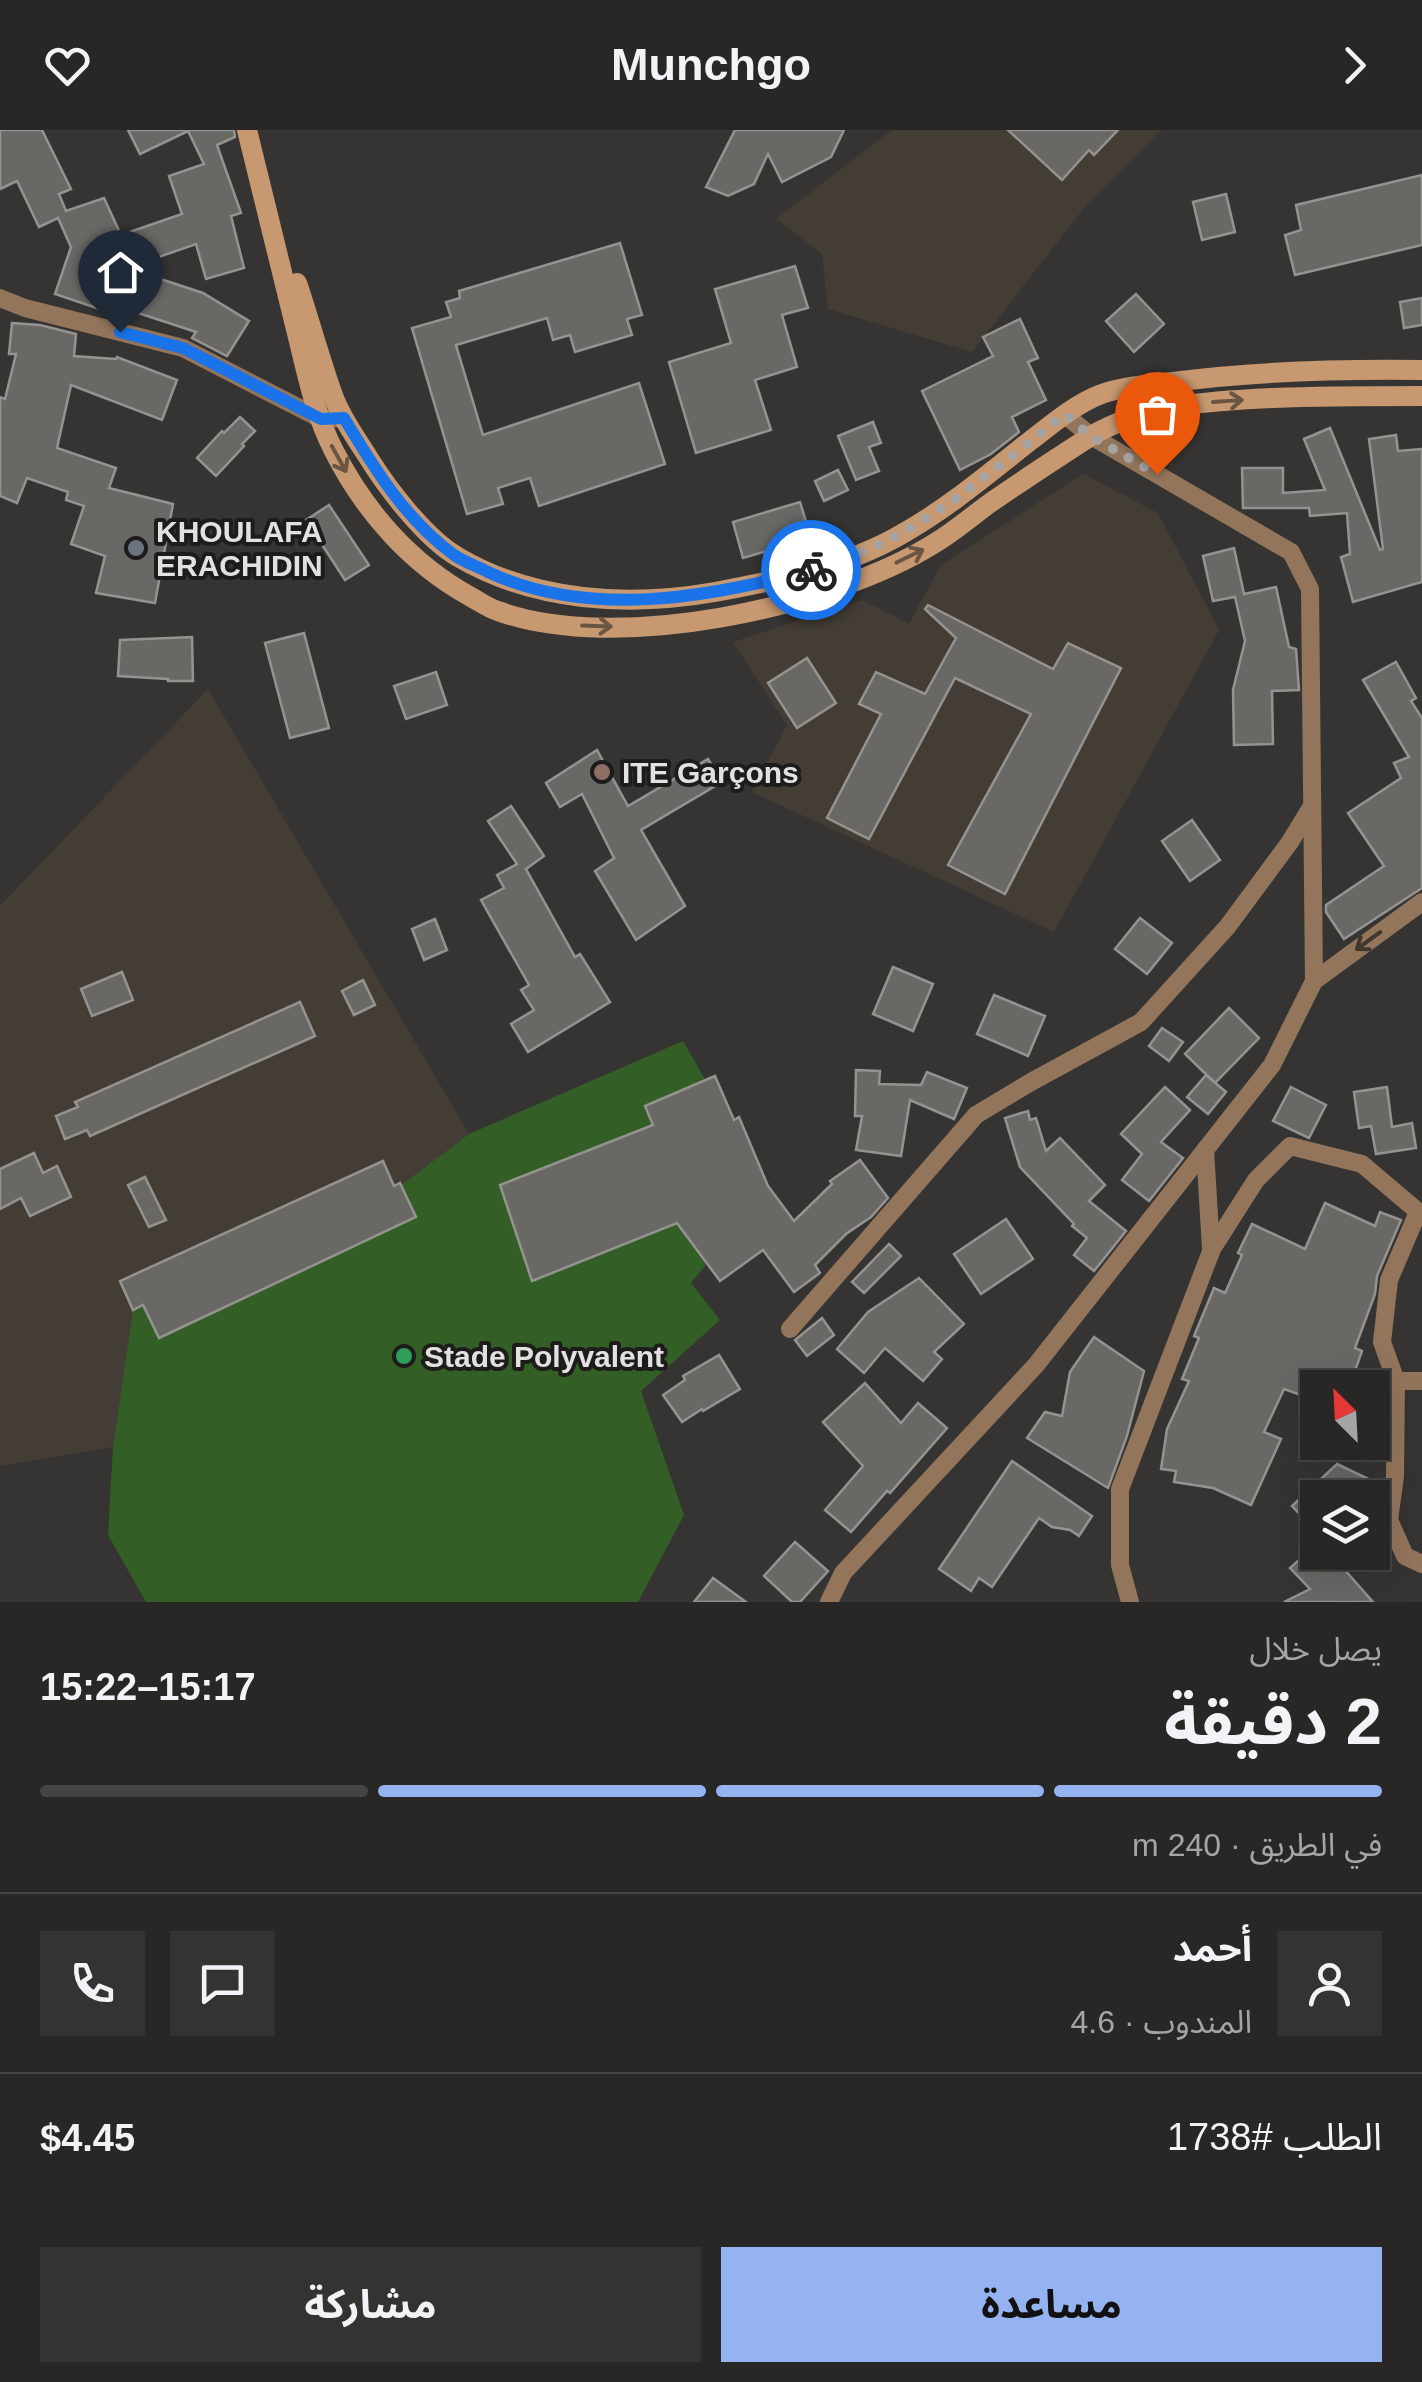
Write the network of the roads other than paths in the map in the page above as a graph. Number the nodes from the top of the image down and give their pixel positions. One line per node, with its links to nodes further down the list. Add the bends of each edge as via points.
1 (248, 130): 6 (main road); 7 (main road)
2 (0, 298): 7 (street, via 183,348)
3 (1422, 370): 5 (main road, via 1344,369 1144,385 1099,395)
4 (1422, 396): 8 (main road, one-way to 4, via 1148,412 1220,401)
5 (1065, 414): 6 (main road, via 938,513 840,563 763,583 646,599 528,588 455,556 404,508); 8 (street)
6 (344, 418): 7 (street)
7 (321, 419): 8 (main road, one-way to 8, via 360,496 420,563 496,611 596,626 672,626 838,588 934,544)
8 (1090, 436): 9 (street, via 1291,552 1310,588)
9 (1312, 806): 11 (street); 15 (street, via 1228,926 1142,1022 976,1115)
10 (1422, 902): 11 (street, one-way to 11)
11 (1314, 981): 12 (street, via 1272,1065)
12 (1205, 1150): 14 (street); 19 (street, via 1036,1365 844,1573)
13 (1420, 1213): 14 (street, via 1362,1164 1290,1146 1256,1180); 17 (street, via 1389,1280 1382,1342)
14 (1212, 1248): 20 (street, via 1120,1489 1120,1566)
15 (790, 1329)
16 (1422, 1380): 17 (street)
17 (1396, 1381): 18 (street, via 1389,1520 1405,1556)
18 (1422, 1564)
19 (829, 1602)
20 (1130, 1602)

